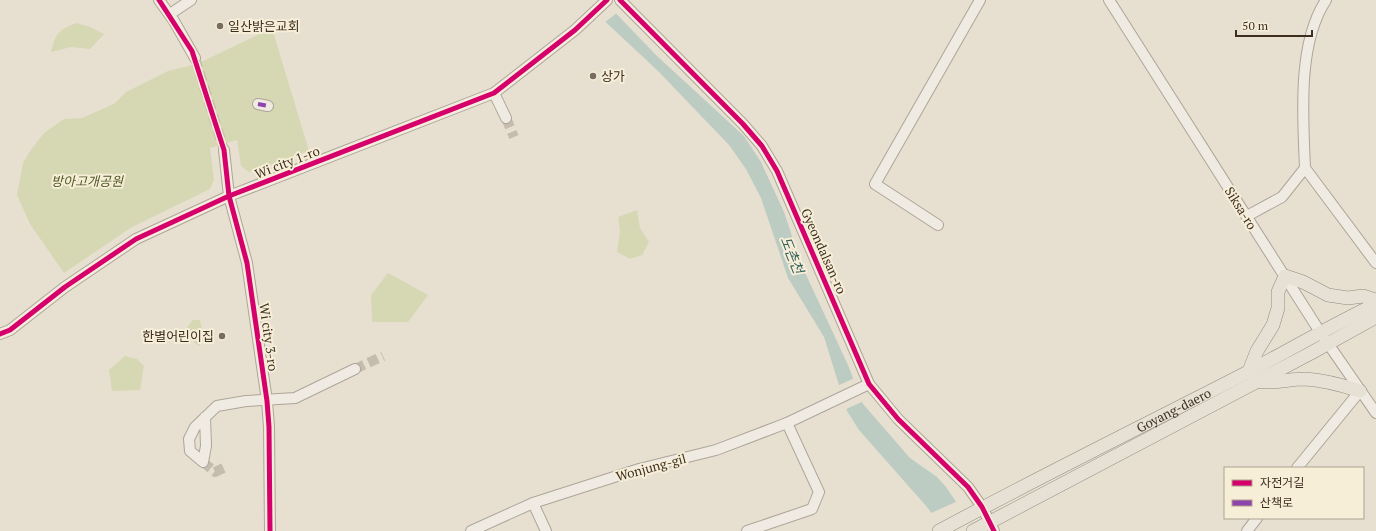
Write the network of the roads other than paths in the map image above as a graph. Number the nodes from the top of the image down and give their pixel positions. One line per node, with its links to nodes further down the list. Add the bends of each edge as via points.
1 (159, 0): 8 (street)
2 (191, 0): 8 (street)
3 (607, 0): 10 (street, Wi city 1-ro, via 586,20)
4 (620, 0): 27 (street, Gyeondalsan-ro, via 743,124 771,158)
5 (980, 0): 16 (street, via 875,184)
6 (1109, 0): 15 (street, Siksa-ro)
7 (1326, 0): 13 (street, via 1318,12 1302,88)
8 (170, 14): 9 (street)
9 (194, 58)
10 (494, 93): 11 (street); 14 (street, Wi city 1-ro)
11 (506, 118)
12 (224, 150): 14 (street, Wi city 3-ro)
13 (1305, 168): 15 (street, via 1282,196); 17 (street)
14 (229, 196): 23 (street, Wi city 1-ro, via 136,239 65,287 10,330); 29 (street, Wi city 3-ro, via 247,263)
15 (1246, 216): 18 (street, Siksa-ro)
16 (938, 225)
17 (1376, 263)
18 (1285, 276): 19 (main road, via 1328,295 1348,298 1363,296); 22 (street, Siksa-ro); 26 (main road, via 1278,292 1278,308 1273,325 1257,351)
19 (1376, 300)
20 (1376, 304): 22 (main road, Goyang-daero)
21 (1376, 317): 24 (main road, Goyang-daero)
22 (1320, 332): 24 (street, Siksa-ro); 26 (main road, Goyang-daero)
23 (0, 334)
24 (1329, 343): 26 (main road, Goyang-daero); 28 (street, Siksa-ro)
25 (355, 369): 29 (street, via 296,398)
26 (1252, 376): 28 (main road, via 1271,383 1320,380); 35 (main road, Goyang-daero); 37 (main road, Goyang-daero)
27 (866, 386): 32 (street, Wonjung-gil); 35 (street, Gyeondalsan-ro, via 963,482)
28 (1360, 391): 30 (street, Siksa-ro); 33 (street)
29 (267, 401): 31 (street, via 217,406); 38 (street, Wi city 3-ro)
30 (1376, 413)
31 (205, 417)
32 (787, 423): 34 (street, Wonjung-gil, via 716,450 639,469); 41 (street, via 819,492 812,509)
33 (1298, 467)
34 (533, 503): 39 (street, Wonjung-gil); 40 (street)
35 (982, 507): 37 (street, Gyeondalsan-ro); 42 (main road, Goyang-daero)
36 (1256, 519): 43 (street)
37 (984, 528)
38 (270, 531)
39 (471, 531)
40 (546, 531)
41 (747, 531)
42 (939, 531)
43 (1246, 531)

